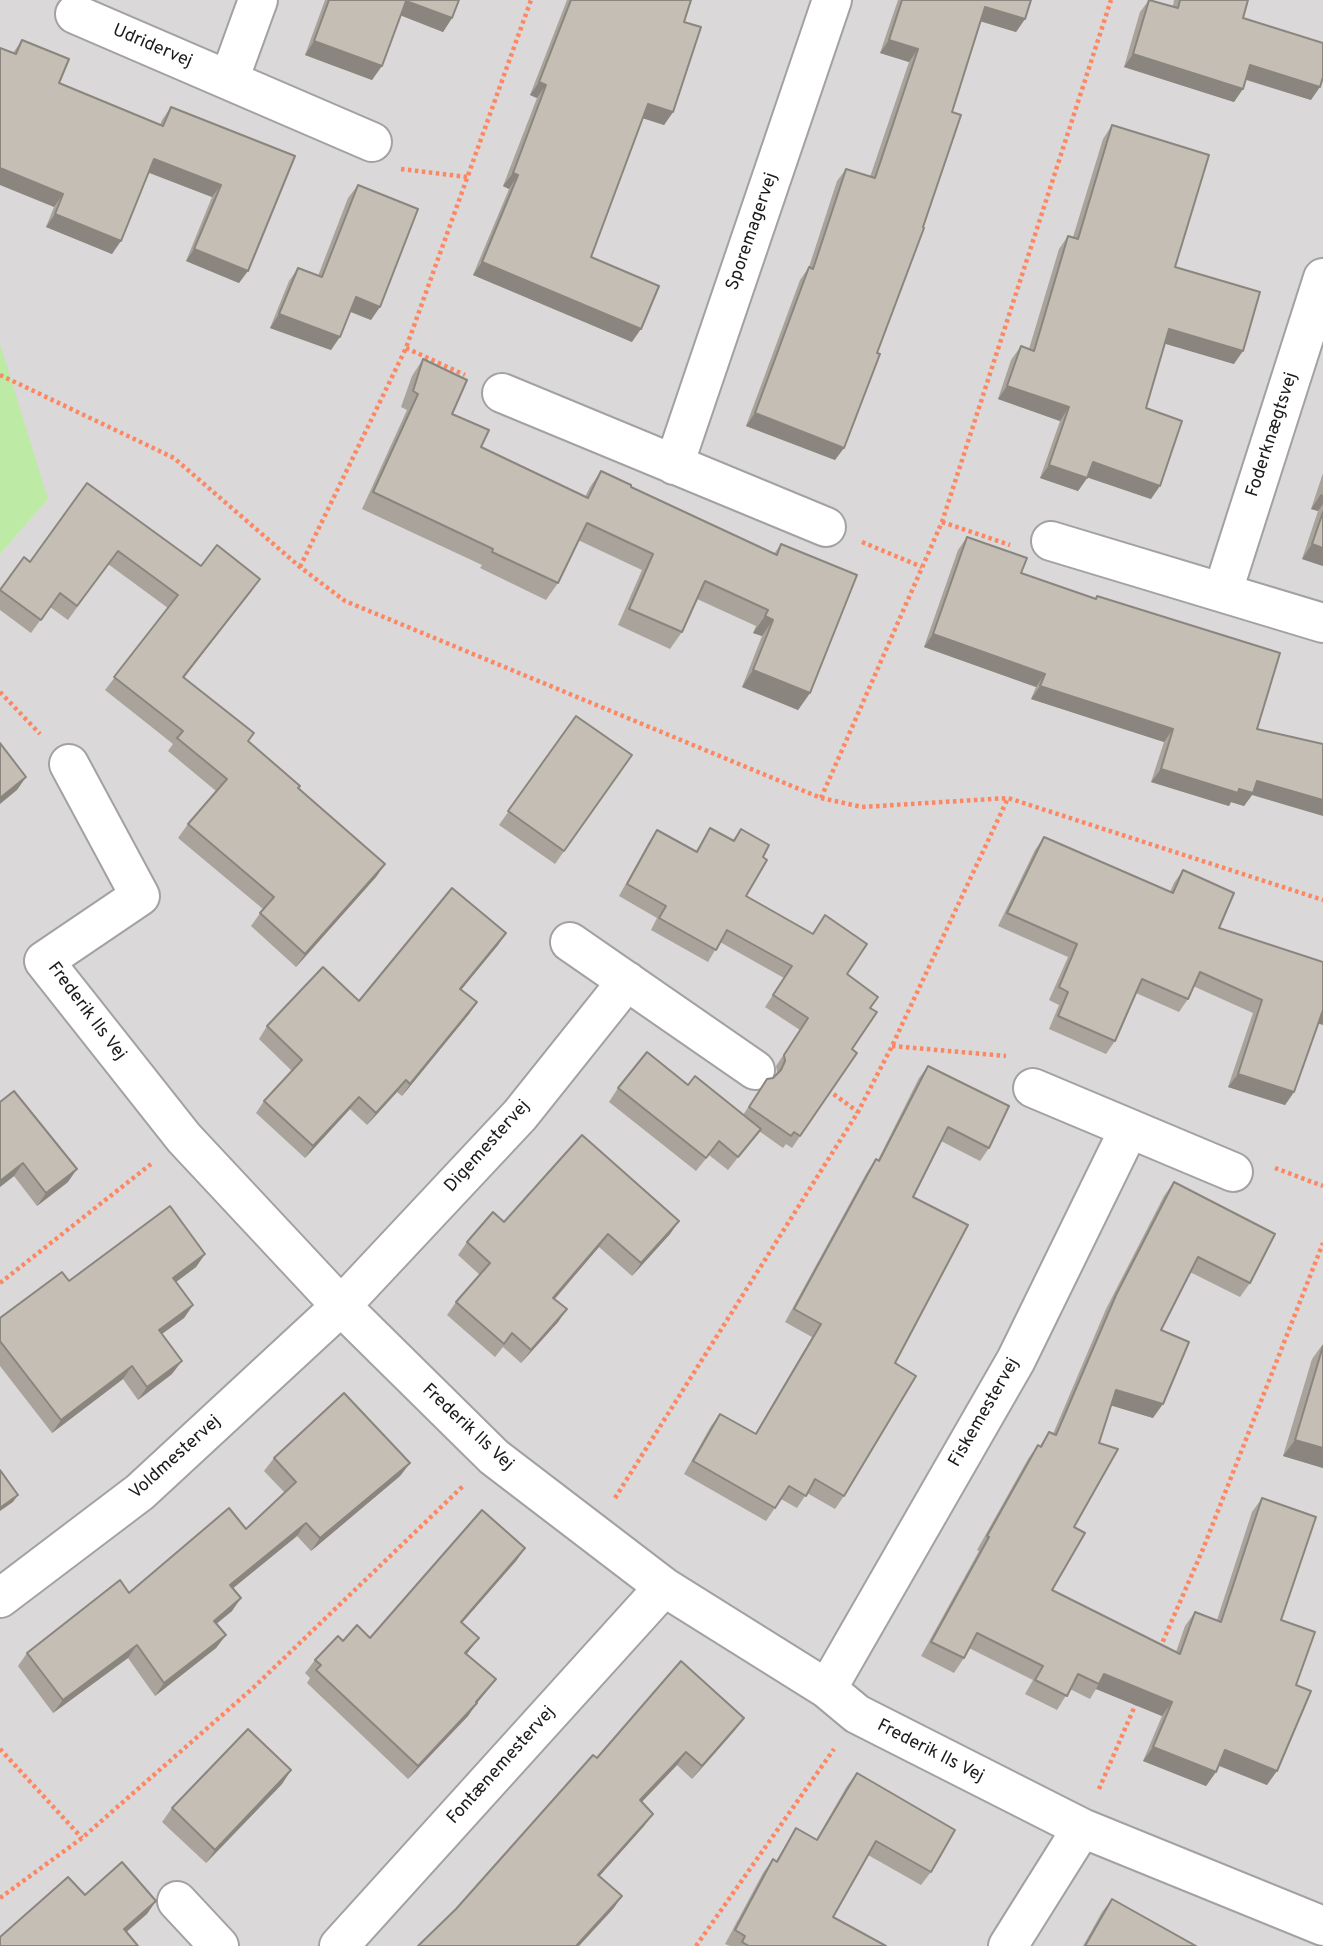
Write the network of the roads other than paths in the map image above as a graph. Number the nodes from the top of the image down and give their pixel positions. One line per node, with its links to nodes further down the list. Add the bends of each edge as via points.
1 (258, 0): 4 (street)
2 (832, 0): 8 (street, Sporemagervej)
3 (75, 14): 4 (street, Udridervej)
4 (229, 80): 5 (street, Udridervej)
5 (372, 142)
6 (1323, 278): 11 (street, Foderknægtsvej)
7 (502, 393): 8 (street)
8 (674, 464): 9 (street)
9 (826, 527)
10 (1051, 541): 11 (street)
11 (1223, 592): 12 (street)
12 (1323, 623)
13 (69, 764): 20 (street, Frederik IIs Vej, via 140,896 44,961 184,1138)
14 (570, 942): 15 (street)
15 (627, 981): 16 (street); 20 (street, Digemestervej, via 520,1115)
16 (755, 1070)
17 (1033, 1088): 18 (street)
18 (1129, 1129): 19 (street); 23 (street, Fiskemestervej, via 1016,1360)
19 (1233, 1172)
20 (341, 1306): 21 (street, Frederik IIs Vej, via 494,1457); 22 (street, Voldmestervej, via 140,1492)
21 (664, 1587): 23 (street, Frederik IIs Vej); 28 (street, Fontænemestervej)
22 (0, 1598)
23 (827, 1689): 24 (street, Frederik IIs Vej, via 857,1714)
24 (1082, 1828): 26 (street, Frederik IIs Vej); 29 (street)
25 (177, 1901): 27 (street)
26 (1321, 1917)
27 (219, 1946)
28 (339, 1946)
29 (1008, 1946)

